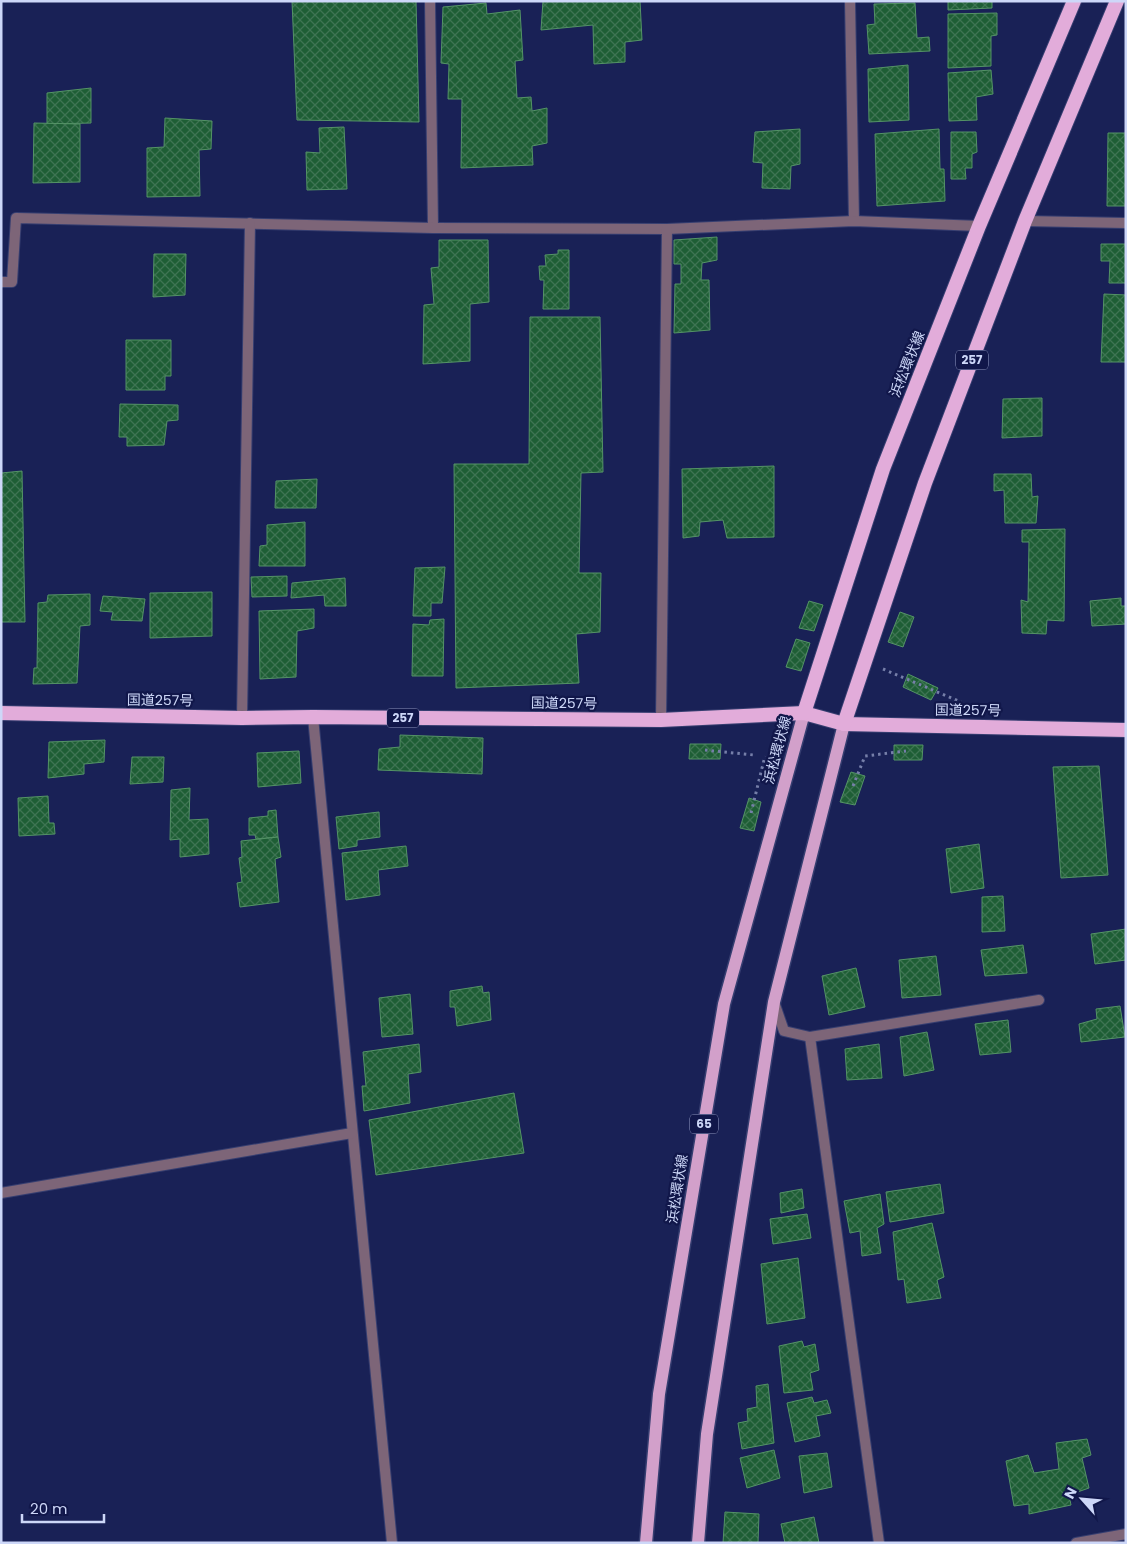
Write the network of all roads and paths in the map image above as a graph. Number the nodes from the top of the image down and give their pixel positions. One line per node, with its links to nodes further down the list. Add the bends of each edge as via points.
1 (430, 1): 10 (street)
2 (850, 1): 5 (street)
3 (1074, 1): 9 (highway, 浜松環状線)
4 (1117, 1): 6 (highway, 257)
5 (854, 221): 9 (street); 11 (street)
6 (1025, 221): 8 (street); 20 (highway, 257, via 925,483)
7 (250, 223): 10 (street); 12 (street, via 16,218 12,282); 18 (street)
8 (1126, 223)
9 (979, 226): 16 (highway, 浜松環状線, via 883,469)
10 (433, 228): 11 (street)
11 (668, 229): 19 (street)
12 (1, 282)
13 (882, 668): 14 (path)
14 (960, 702)
15 (1, 713): 18 (highway, 国道257号 / 257)
16 (804, 713): 19 (highway, 国道257号 / 257); 20 (highway, 国道257号 / 257); 35 (main road, 浜松環状線 / 65, via 724,1004 659,1394)
17 (313, 717): 18 (highway, 国道257号 / 257); 19 (highway, 国道257号 / 257); 31 (street)
18 (242, 718)
19 (661, 720)
20 (844, 724): 21 (highway, 国道257号 / 257); 29 (main road)
21 (1126, 730)
22 (706, 750): 24 (path)
23 (906, 752): 26 (path, via 865,756)
24 (754, 755)
25 (765, 756): 27 (path)
26 (853, 786)
27 (751, 813)
28 (1039, 1000): 30 (street)
29 (774, 1002): 30 (street, via 784,1030); 36 (main road, via 707,1434)
30 (810, 1037): 37 (street)
31 (352, 1133): 32 (street); 34 (street)
32 (1, 1193)
33 (1126, 1534): 38 (street)
34 (392, 1543)
35 (646, 1543)
36 (698, 1543)
37 (879, 1543)
38 (1076, 1543)

